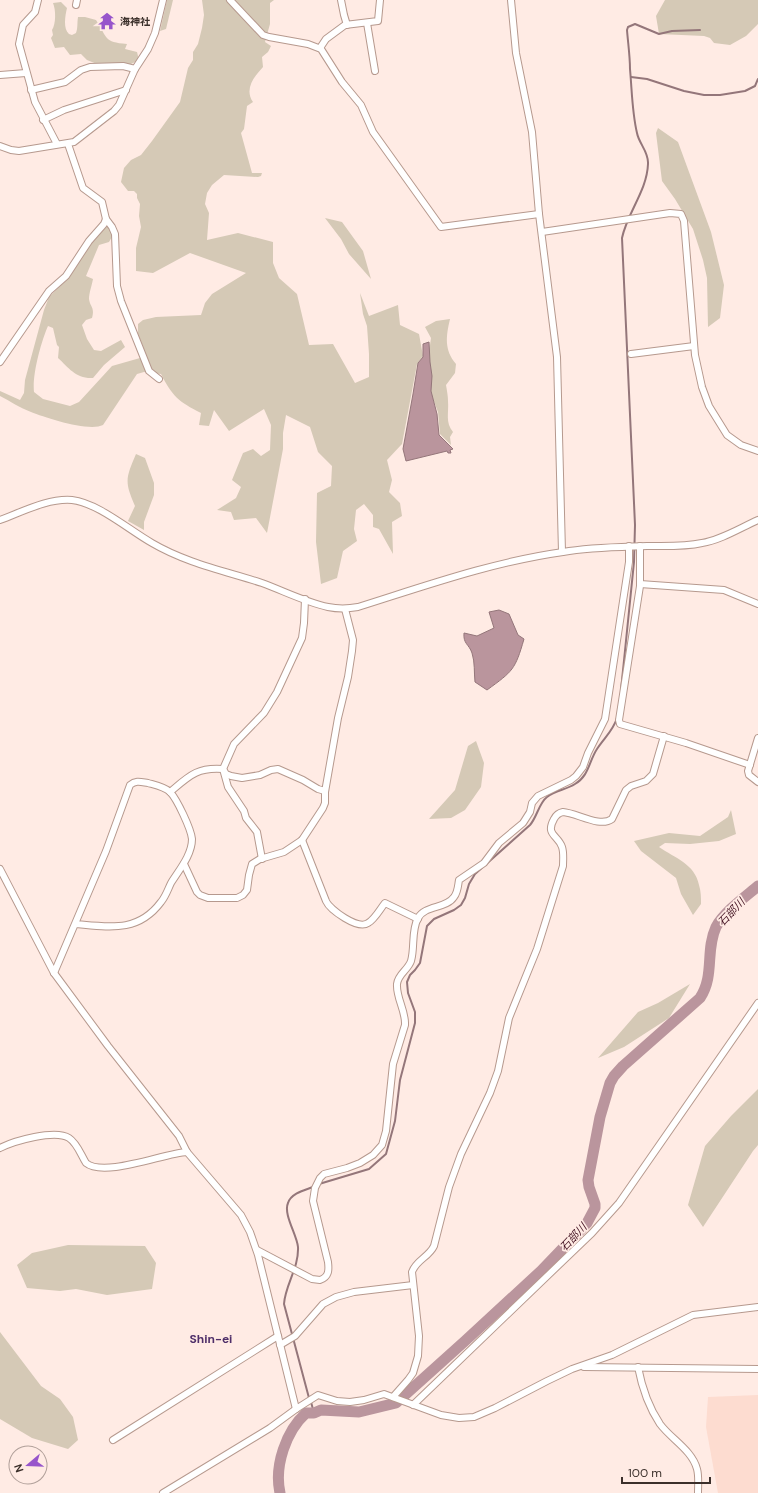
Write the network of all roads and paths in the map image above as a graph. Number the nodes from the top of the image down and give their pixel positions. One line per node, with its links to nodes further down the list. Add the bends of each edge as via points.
1 (38, 0): 12 (street, via 35,12 22,27 19,42)
2 (163, 0): 10 (street, via 148,49)
3 (230, 0): 9 (street, via 263,35)
4 (341, 0): 8 (street)
5 (380, 0): 7 (street, via 378,20)
6 (511, 0): 20 (street, via 517,58 532,132)
7 (367, 23): 8 (street); 11 (street)
8 (347, 25): 9 (street, via 329,37)
9 (320, 48): 20 (street, via 361,105 373,132 441,227)
10 (135, 69): 14 (street, via 118,66 90,67 65,82); 15 (street)
11 (375, 71)
12 (26, 72): 13 (street); 14 (street)
13 (0, 75)
14 (31, 90): 16 (street)
15 (126, 90): 16 (street, via 64,110); 18 (street, via 114,111)
16 (43, 120): 17 (street)
17 (57, 144): 18 (street); 19 (street, via 19,151)
18 (68, 144): 21 (street, via 83,188 102,202)
19 (0, 146)
20 (539, 214): 22 (street)
21 (106, 219): 25 (street, via 66,276 49,291); 26 (street, via 115,234 117,286 121,301 148,371)
22 (542, 232): 23 (street, via 670,212 681,214 684,221); 32 (street, via 557,357)
23 (694, 346): 24 (street); 27 (street, via 703,391 722,428 733,440)
24 (631, 354)
25 (0, 362)
26 (159, 379)
27 (758, 451)
28 (0, 520): 34 (street, via 50,502 81,502 174,554)
29 (758, 520): 31 (street, via 706,543)
30 (629, 546): 31 (street); 32 (street); 48 (street, via 629,562 604,719 583,767 571,780 538,796 523,823 499,843 484,863 459,880 453,898 424,912)
31 (640, 546): 33 (street)
32 (562, 552): 36 (street, via 488,568)
33 (640, 584): 35 (street, via 727,590); 37 (street, via 619,723 622,726)
34 (305, 599): 36 (street); 40 (street, via 302,638 277,692 264,713 234,744)
35 (758, 604)
36 (345, 609): 42 (street, via 353,640 352,651)
37 (664, 736): 39 (street); 55 (street, via 653,774 646,781 626,790 612,819 597,821 563,812 556,815 551,824 552,832 562,846 562,866 537,949 509,1018 498,1071 461,1154 432,1250 414,1268)
38 (758, 738): 39 (street)
39 (750, 765): 41 (street, via 748,773)
40 (223, 769): 42 (street, via 226,774 242,778 278,769); 43 (street, via 208,768 198,771); 45 (street, via 228,787 257,832)
41 (758, 782)
42 (325, 791): 44 (street, via 325,803)
43 (170, 792): 46 (street, via 190,830 191,846); 49 (street, via 140,781 130,785)
44 (302, 840): 45 (street, via 284,852); 48 (street, via 326,901 335,911 363,925 369,922 384,903)
45 (262, 859): 46 (street, via 250,868 246,893 237,898 208,898 200,895)
46 (184, 864): 49 (street, via 162,902 152,913 136,923 116,928)
47 (0, 869): 50 (street)
48 (418, 919): 54 (street, via 411,960 397,982 405,1026 393,1064 384,1139 378,1150 365,1160 354,1166 324,1174 315,1188 313,1201 328,1262 327,1276 320,1280 312,1279)
49 (75, 924): 50 (street)
50 (54, 973): 53 (street, via 179,1136)
51 (758, 1003): 63 (street, via 619,1203 592,1234)
52 (0, 1148): 53 (street, via 40,1136 66,1136 73,1141 89,1166 98,1167 135,1164 176,1152)
53 (186, 1152): 54 (street, via 241,1215)
54 (257, 1250): 57 (street)
55 (413, 1285): 58 (street, via 354,1292 336,1297 323,1304 295,1336); 62 (street, via 419,1336 418,1356 411,1376)
56 (758, 1307): 59 (street, via 693,1315 612,1355)
57 (278, 1336): 58 (street); 65 (street)
58 (280, 1345): 64 (street)
59 (581, 1366): 60 (street); 63 (street, via 474,1417 447,1417)
60 (638, 1367): 61 (street); 67 (street, via 644,1394 653,1414 695,1463)
61 (758, 1369)
62 (393, 1397): 63 (street); 64 (street, via 380,1394 350,1402 318,1395)
63 (413, 1405)
64 (296, 1409): 66 (street, via 270,1428)
65 (113, 1440)
66 (163, 1493)
67 (698, 1493)

